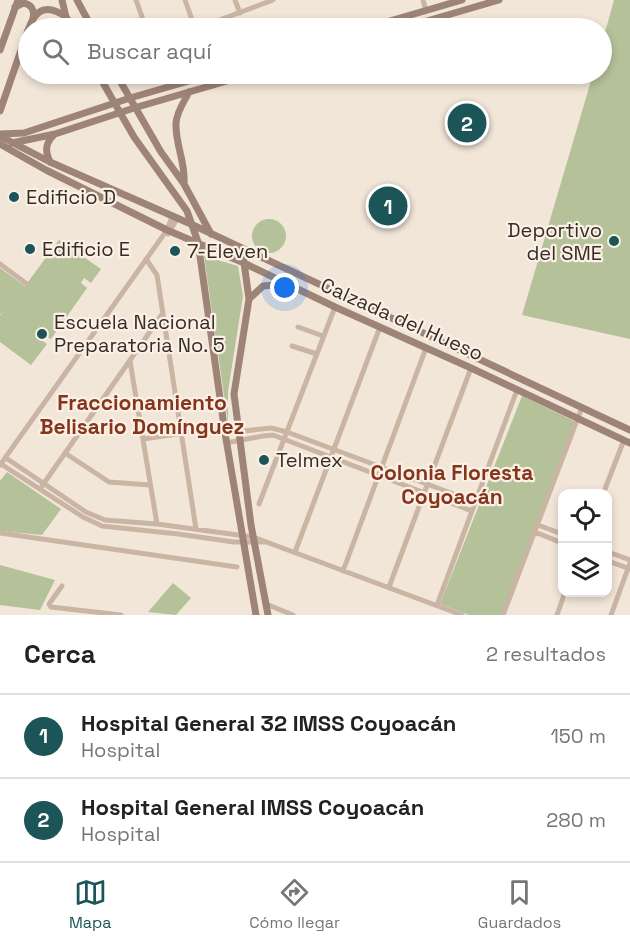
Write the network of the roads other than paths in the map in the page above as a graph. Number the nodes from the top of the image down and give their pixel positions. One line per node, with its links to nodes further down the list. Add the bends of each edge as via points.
1 (62, 0): 13 (main road)
2 (77, 0): 15 (main road)
3 (136, 0): 16 (street)
4 (185, 0): 17 (street)
5 (235, 0): 12 (street)
6 (273, 0): 12 (street)
7 (423, 0): 11 (street)
8 (462, 0): 11 (main road)
9 (500, 0): 20 (main road)
10 (17, 3): 14 (main road, via 30,5); 21 (main road)
11 (426, 11): 19 (main road)
12 (240, 13): 18 (street)
13 (66, 16): 14 (main road, via 52,9)
14 (33, 18)
15 (87, 18)
16 (142, 18)
17 (193, 18)
18 (226, 18)
19 (401, 18)
20 (438, 18)
21 (0, 50)
22 (18, 60): 31 (main road)
23 (103, 84): 29 (main road)
24 (122, 84): 28 (main road)
25 (178, 84): 28 (main road)
26 (217, 84): 27 (main road)
27 (189, 92): 30 (main road); 38 (main road, via 176,123)
28 (130, 98): 29 (main road); 30 (main road)
29 (114, 104): 32 (main road); 34 (main road, via 24,133)
30 (134, 108): 32 (main road); 38 (main road)
31 (0, 111)
32 (119, 113): 33 (main road); 40 (main road)
33 (55, 134): 35 (main road); 37 (main road, via 46,147)
34 (0, 135): 35 (main road, Calzada del Hueso)
35 (13, 143): 36 (main road); 37 (main road, Calzada del Hueso)
36 (0, 144): 41 (main road, Calzada del Hueso)
37 (50, 162): 39 (main road, Calzada del Hueso)
38 (184, 184): 42 (main road)
39 (175, 218): 40 (main road, Calzada del Hueso); 41 (street)
40 (193, 225): 42 (main road, Calzada del Hueso); 43 (main road)
41 (169, 231): 43 (main road, Calzada del Hueso); 45 (street)
42 (211, 234): 44 (main road, Calzada del Hueso)
43 (198, 242): 46 (main road, Calzada del Hueso); 65 (main road)
44 (242, 248): 46 (main road); 62 (main road, Calzada del Hueso)
45 (146, 259): 52 (street, via 158,275); 76 (street)
46 (244, 263): 49 (main road, Calzada del Hueso); 50 (main road)
47 (0, 264): 48 (street)
48 (27, 284)
49 (285, 284): 50 (main road, via 263,286); 51 (main road, Calzada del Hueso)
50 (249, 299): 66 (main road, via 234,394)
51 (335, 307): 54 (main road, Calzada del Hueso); 55 (street)
52 (163, 313): 59 (street); 68 (street)
53 (298, 327): 55 (street)
54 (380, 327): 57 (main road, Calzada del Hueso); 74 (street)
55 (323, 336): 58 (street)
56 (292, 346): 58 (street)
57 (426, 348): 60 (main road, Calzada del Hueso); 79 (street)
58 (316, 354): 67 (street)
59 (130, 361): 69 (street); 75 (street)
60 (471, 368): 61 (main road, Calzada del Hueso); 82 (street)
61 (517, 390): 63 (main road, Calzada del Hueso); 87 (street)
62 (582, 407): 63 (street); 64 (main road, Calzada del Hueso)
63 (578, 418): 72 (main road, Calzada del Hueso); 91 (street)
64 (630, 430)
65 (222, 431): 66 (street); 68 (street); 73 (main road)
66 (238, 431): 67 (street, via 272,428); 71 (main road)
67 (287, 432): 70 (street); 74 (street)
68 (182, 434): 69 (street); 93 (street)
69 (143, 439): 83 (street)
70 (284, 440): 71 (street, via 269,435); 77 (street); 88 (street)
71 (239, 441): 73 (street); 99 (main road)
72 (627, 441): 85 (street)
73 (226, 443): 98 (main road)
74 (334, 449): 77 (street); 79 (street)
75 (65, 453): 81 (street); 83 (street, via 109,482)
76 (6, 458): 78 (street); 81 (street)
77 (330, 458): 80 (street); 101 (street)
78 (0, 465): 84 (street)
79 (382, 467): 80 (street); 82 (street)
80 (379, 476): 86 (street); 106 (street)
81 (44, 483): 84 (street); 90 (street, via 86,512 105,520)
82 (428, 484): 86 (street); 87 (street)
83 (150, 485): 90 (street)
84 (40, 489): 97 (street, via 102,526)
85 (605, 489)
86 (424, 493): 89 (street); 108 (street)
87 (475, 502): 89 (street)
88 (259, 504)
89 (472, 511): 111 (street)
90 (156, 524): 92 (street)
91 (538, 525): 94 (street); 95 (street)
92 (178, 526): 93 (street); 97 (street)
93 (196, 529): 98 (street)
94 (535, 532): 100 (street); 117 (street)
95 (558, 532)
96 (0, 533): 105 (street)
97 (178, 534): 98 (street)
98 (243, 539): 99 (street); 113 (main road)
99 (254, 540): 101 (street); 110 (main road)
100 (558, 541)
101 (295, 552): 106 (street)
102 (612, 554): 104 (street)
103 (612, 562): 104 (street)
104 (629, 565): 119 (street)
105 (237, 567)
106 (343, 571): 108 (street)
107 (62, 585): 112 (street, via 50,600 51,607)
108 (389, 587): 111 (street)
109 (563, 597): 118 (street)
110 (266, 604): 114 (main road); 115 (street)
111 (437, 605): 116 (street)
112 (122, 615)
113 (256, 615)
114 (268, 615)
115 (293, 615)
116 (462, 615)
117 (503, 615)
118 (556, 615)
119 (611, 615)

